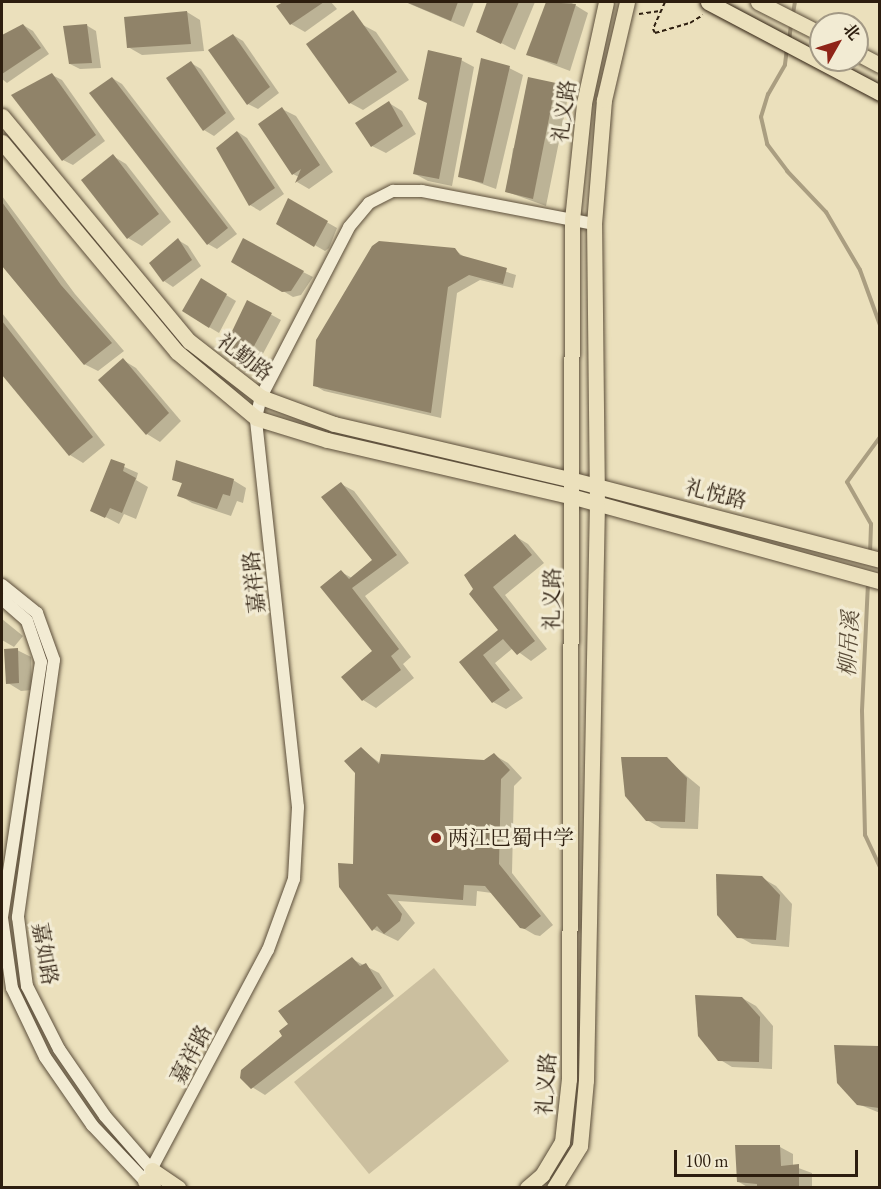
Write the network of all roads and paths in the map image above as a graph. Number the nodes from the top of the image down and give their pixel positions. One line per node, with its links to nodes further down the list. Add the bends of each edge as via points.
1 (606, 2): 11 (main road, 礼义路, via 584,103)
2 (664, 2): 6 (path)
3 (758, 2): 7 (main road)
4 (707, 5): 6 (path, via 690,23 655,33); 8 (main road, bridge)
5 (626, 7): 6 (path, via 647,15); 12 (main road, 礼义路, via 604,100)
6 (660, 11)
7 (809, 28)
8 (879, 93)
9 (2, 116): 13 (main road, 礼勤路, via 189,341)
10 (2, 142): 14 (main road, 礼勤路, via 177,352)
11 (572, 220): 12 (street, 嘉祥路); 13 (street, 嘉祥路, via 422,191 393,191 369,203 349,226); 15 (main road, 礼义路)
12 (594, 224): 16 (main road, 礼义路)
13 (261, 397): 14 (street, 嘉祥路); 15 (main road, 礼勤路, via 333,424)
14 (256, 418): 17 (main road, 礼勤路, via 327,440); 23 (street, 嘉祥路, via 298,807 294,879 268,950)
15 (573, 480): 16 (main road, 礼勤路); 17 (main road, 礼义路)
16 (596, 486): 18 (main road, 礼义路); 19 (main road, 礼悦路, via 826,543)
17 (574, 497): 18 (main road, 礼勤路); 25 (main road, 礼义路, via 569,1079 562,1142 542,1175)
18 (597, 504): 20 (main road, 礼悦路); 26 (main road, 礼义路, via 586,1080 580,1146)
19 (879, 560)
20 (879, 581)
21 (2, 585): 23 (street, 嘉如路, via 37,613 54,660 18,917 27,986 59,1049)
22 (2, 599): 23 (street, 嘉如路, via 27,621 41,662 2,918 12,988 45,1058 93,1125)
23 (150, 1179): 24 (main road)
24 (179, 1188)
25 (527, 1188)
26 (554, 1188)

